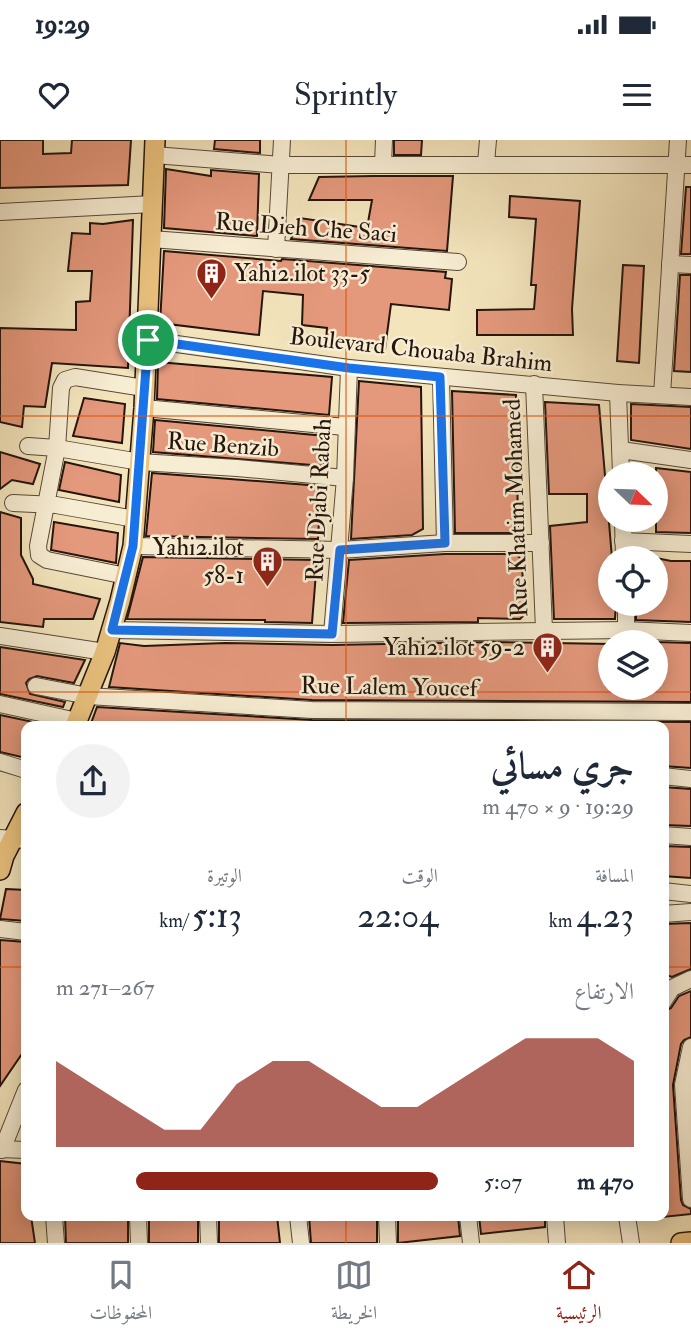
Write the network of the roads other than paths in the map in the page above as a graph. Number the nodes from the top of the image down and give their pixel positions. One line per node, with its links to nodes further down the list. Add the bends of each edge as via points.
1 (282, 140): 8 (street)
2 (384, 140): 7 (street)
3 (488, 140): 6 (street)
4 (678, 140): 9 (street)
5 (155, 147): 8 (street); 10 (main road)
6 (486, 163): 7 (street); 9 (street)
7 (383, 164): 8 (street)
8 (281, 165): 13 (street)
9 (684, 165): 15 (street)
10 (153, 204): 11 (street); 12 (main road)
11 (0, 212)
12 (151, 239): 13 (street, Rue Dieh Che Saci); 17 (main road)
13 (276, 248): 14 (street, Rue Dieh Che Saci)
14 (458, 262)
15 (670, 264): 16 (street); 23 (street)
16 (691, 265)
17 (148, 340): 18 (street, Boulevard Chouaba Brahim); 21 (main road)
18 (349, 368): 19 (street, Boulevard Chouaba Brahim); 26 (street, Rue Djabi Rabah)
19 (440, 377): 20 (street, Boulevard Chouaba Brahim); 40 (street)
20 (534, 384): 22 (street, Boulevard Chouaba Brahim); 39 (street, Rue Khatim Mohamed)
21 (144, 388): 25 (main road); 28 (street, via 75,377 65,380)
22 (618, 393): 23 (street, Boulevard Chouaba Brahim); 29 (street)
23 (662, 396): 24 (street, Boulevard Chouaba Brahim)
24 (691, 397)
25 (144, 408): 26 (street); 31 (main road)
26 (345, 427): 33 (street, Rue Djabi Rabah)
27 (28, 446): 28 (street, Rue Benzib)
28 (57, 448): 31 (street, Rue Benzib); 35 (street)
29 (621, 450): 30 (street); 32 (street)
30 (691, 460)
31 (140, 462): 33 (street, Rue Benzib); 36 (main road)
32 (621, 462)
33 (345, 478): 44 (street, Rue Djabi Rabah)
34 (13, 502): 35 (street)
35 (45, 505): 36 (street); 45 (street, via 39,555)
36 (135, 519): 42 (main road)
37 (623, 532): 38 (street)
38 (623, 541): 41 (street); 43 (street)
39 (541, 542): 40 (street); 48 (street, Rue Khatim Mohamed)
40 (445, 543): 44 (street)
41 (691, 544)
42 (133, 546): 44 (street); 45 (main road)
43 (623, 546)
44 (340, 550): 52 (street, Rue Djabi Rabah)
45 (126, 576): 47 (main road)
46 (626, 616): 50 (street)
47 (112, 630): 52 (street); 55 (main road)
48 (544, 630): 49 (street); 52 (street)
49 (598, 630)
50 (626, 630)
51 (668, 633): 53 (street)
52 (332, 634)
53 (691, 634)
54 (0, 636): 55 (street)
55 (105, 652): 57 (main road)
56 (36, 686): 57 (street, Rue Lalem Youcef)
57 (88, 695): 59 (street, Rue Lalem Youcef, via 312,710); 61 (main road)
58 (0, 704): 60 (street)
59 (691, 712)
60 (65, 721)
61 (77, 721)
62 (0, 762): 63 (street)
63 (21, 768)
64 (669, 777): 65 (street)
65 (691, 779)
66 (21, 823): 69 (main road)
67 (669, 835): 68 (street)
68 (691, 837)
69 (13, 839): 70 (main road)
70 (0, 870)
71 (669, 892): 72 (street)
72 (691, 894)
73 (691, 912): 74 (street)
74 (669, 914)
75 (0, 929): 76 (street)
76 (21, 931)
77 (691, 979): 78 (street)
78 (669, 990)
79 (691, 1047): 83 (street, via 682,1085)
80 (21, 1102): 81 (street)
81 (1, 1149): 82 (street)
82 (21, 1150)
83 (691, 1199)
84 (54, 1221): 93 (street)
85 (138, 1221): 94 (street)
86 (208, 1221): 95 (street)
87 (299, 1221): 96 (street)
88 (387, 1221): 97 (street)
89 (469, 1221): 98 (street)
90 (555, 1221): 99 (street)
91 (629, 1221): 100 (street)
92 (691, 1242): 101 (main road)
93 (56, 1243)
94 (139, 1243)
95 (209, 1243)
96 (301, 1243)
97 (388, 1243)
98 (471, 1243)
99 (557, 1243)
100 (631, 1243)
101 (681, 1243)

